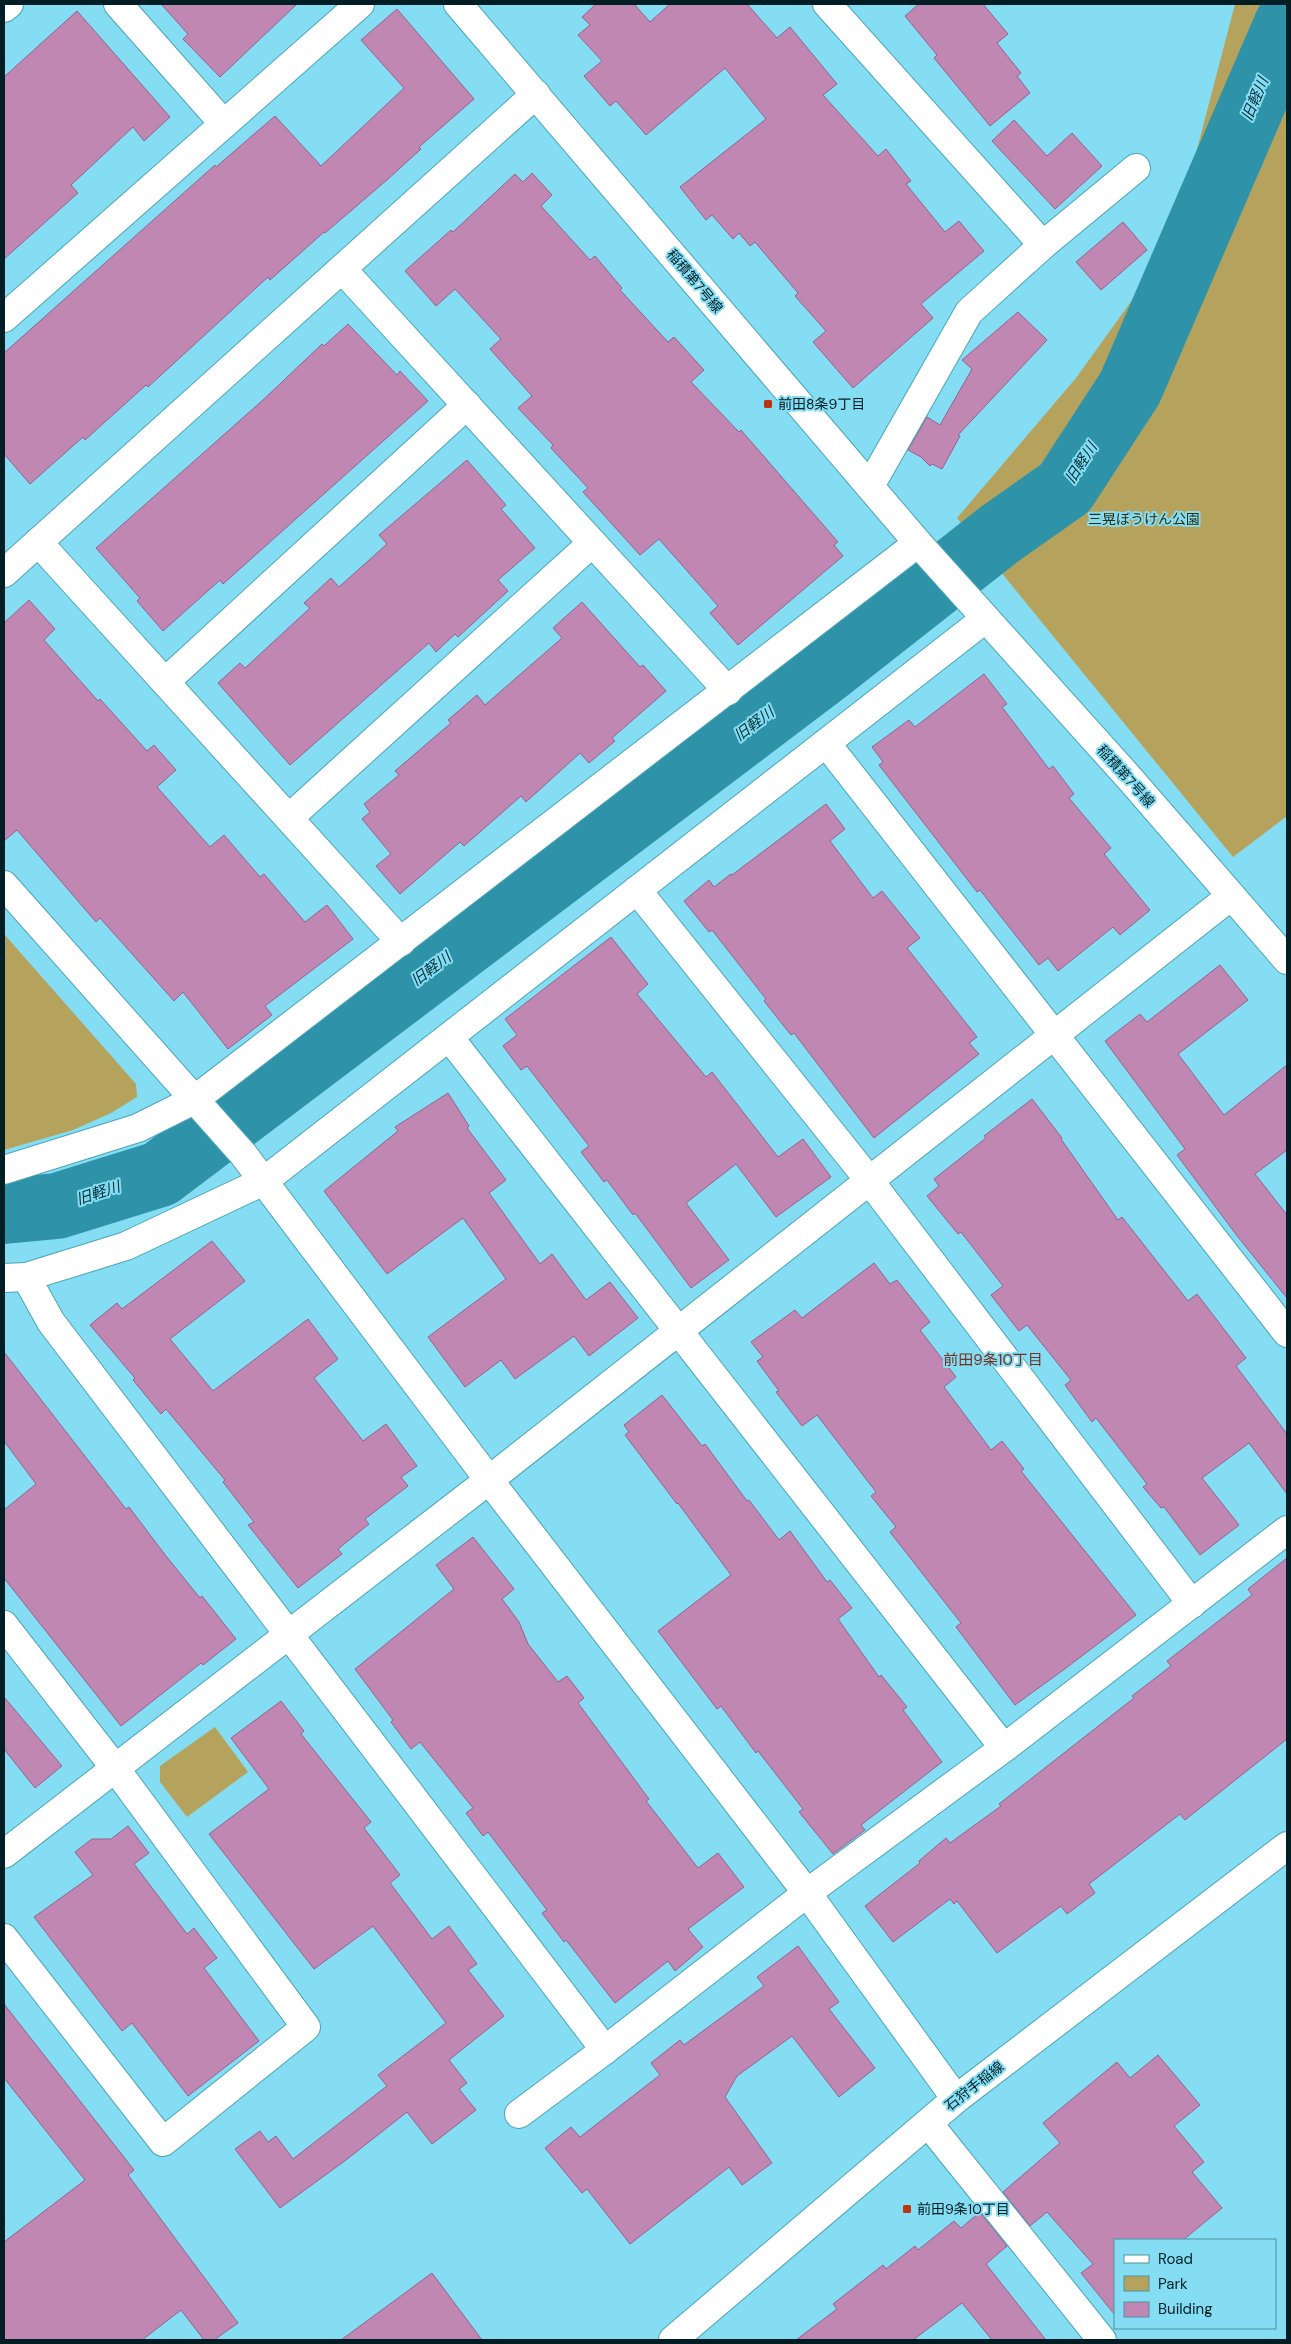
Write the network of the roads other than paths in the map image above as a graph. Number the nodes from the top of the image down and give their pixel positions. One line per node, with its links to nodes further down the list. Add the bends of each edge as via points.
1 (9, 4): 6 (street)
2 (118, 4): 8 (street)
3 (360, 4): 8 (street)
4 (458, 4): 7 (street, 稲積第7号線)
5 (827, 4): 10 (street)
6 (4, 8)
7 (536, 94): 11 (street); 14 (street, 稲積第7号線)
8 (224, 124): 12 (street)
9 (1136, 168): 10 (street)
10 (1043, 245): 14 (street, via 969,312)
11 (342, 269): 13 (street); 15 (street)
12 (4, 318)
13 (467, 405): 16 (street); 20 (street)
14 (870, 486): 17 (street, 稲積第7号線)
15 (38, 542): 18 (street); 20 (street)
16 (592, 543): 21 (street); 23 (street)
17 (925, 551): 19 (street, 稲積第7号線); 21 (street)
18 (4, 573)
19 (986, 618): 22 (street); 26 (street, 稲積第7号線)
20 (165, 682): 23 (street)
21 (728, 691): 27 (street)
22 (826, 743): 25 (street); 29 (street)
23 (289, 818): 27 (street)
24 (4, 886): 31 (street)
25 (637, 890): 30 (street); 33 (street)
26 (1231, 896): 28 (street, 稲積第7号線); 29 (street)
27 (401, 942): 31 (street)
28 (1287, 960)
29 (1055, 1035): 33 (street); 37 (street)
30 (449, 1037): 34 (street); 36 (street)
31 (200, 1106): 32 (street); 34 (street)
32 (4, 1170)
33 (869, 1180): 36 (street); 40 (street)
34 (264, 1182): 35 (street, via 126,1246); 38 (street)
35 (15, 1277): 42 (street)
36 (678, 1332): 38 (street); 43 (street)
37 (1287, 1333)
38 (489, 1480): 42 (street); 47 (street)
39 (1287, 1530): 40 (street)
40 (1192, 1604): 43 (street)
41 (5, 1627): 44 (street)
42 (288, 1635): 44 (street); 49 (street)
43 (1004, 1748): 47 (street)
44 (115, 1768): 46 (street); 48 (street, via 306,2027 163,2142)
45 (1285, 1853): 50 (street, 石狩手稲線)
46 (4, 1854)
47 (807, 1893): 49 (street); 50 (street)
48 (4, 1938)
49 (605, 2050): 51 (street)
50 (956, 2099): 52 (street, 石狩手稲線)
51 (519, 2114)
52 (928, 2123): 53 (street, 石狩手稲線); 54 (street)
53 (673, 2340)
54 (1102, 2340)

